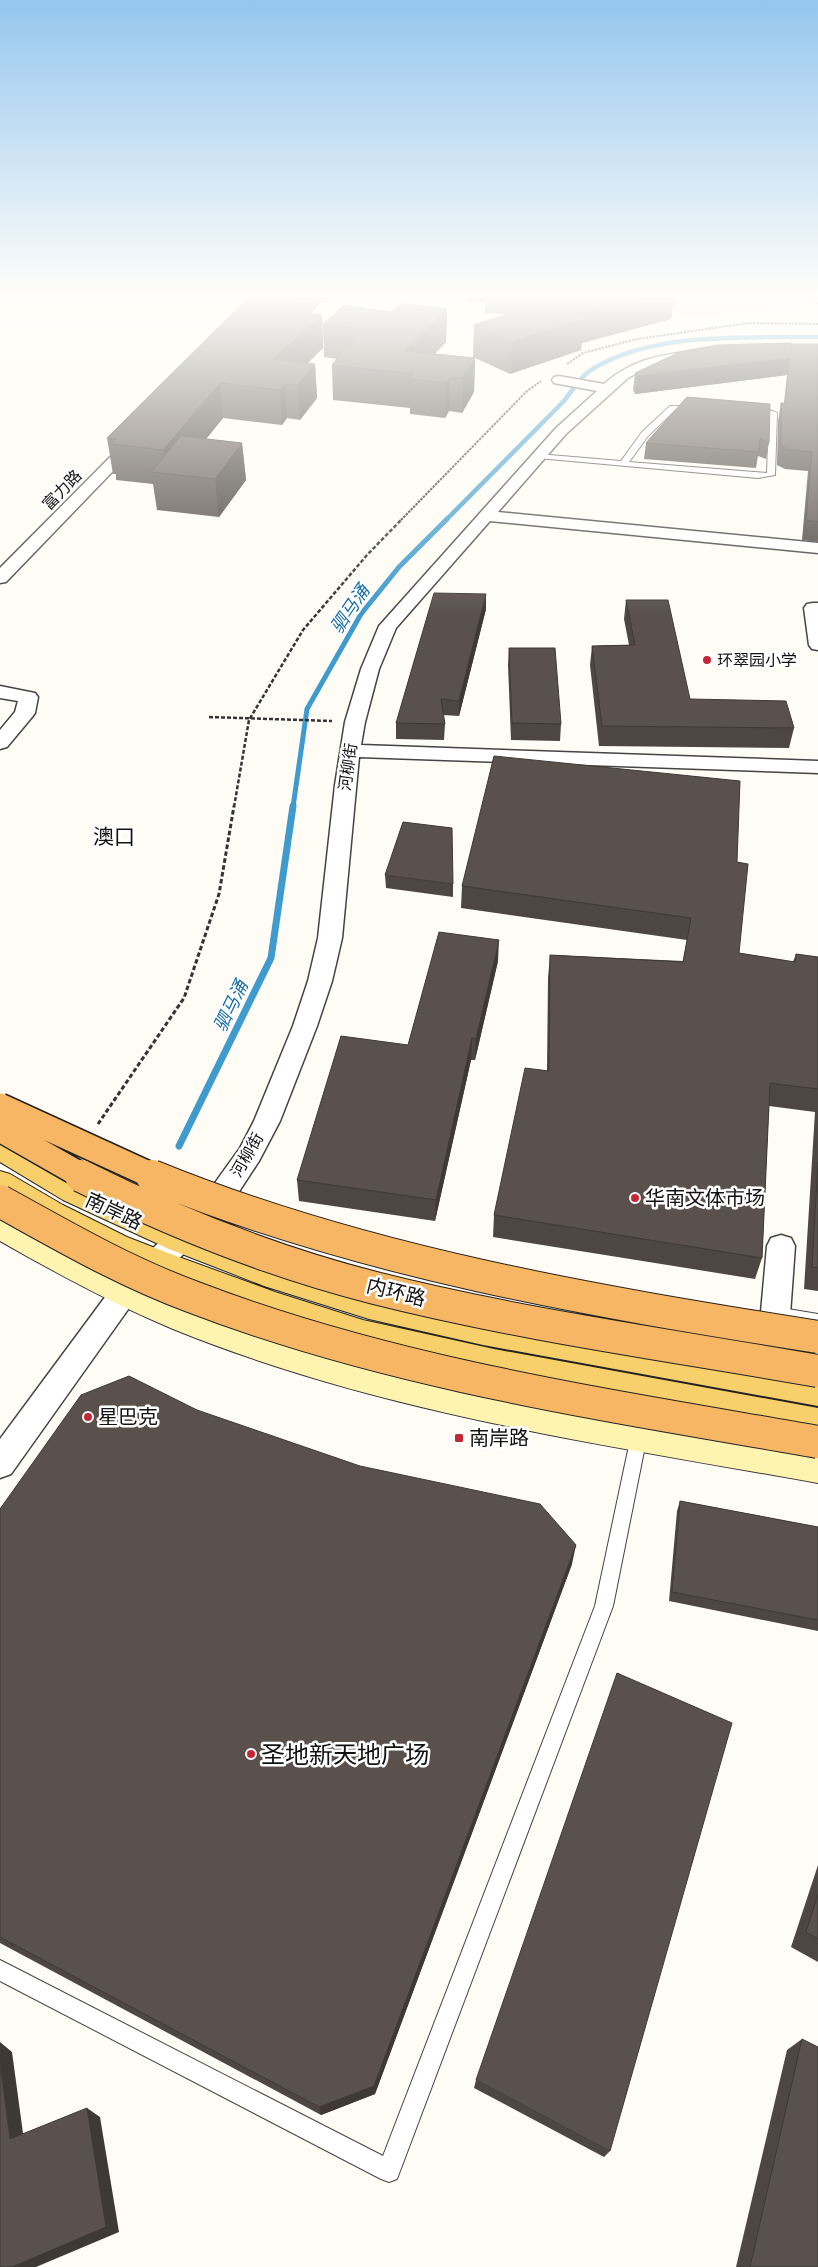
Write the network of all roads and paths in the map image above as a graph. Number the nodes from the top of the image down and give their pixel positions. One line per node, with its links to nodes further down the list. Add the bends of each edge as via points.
1 (592, 403): 5 (street, 河柳街)
2 (709, 409): 6 (lane, via 673,408 645,434)
3 (744, 410): 6 (lane, via 773,413 771,475)
4 (144, 430): 9 (street, 富力路)
5 (538, 456): 6 (lane); 7 (street, 河柳街)
6 (623, 464)
7 (485, 516): 8 (street); 14 (street, 河柳街, via 388,626 370,669)
8 (818, 548)
9 (0, 578)
10 (818, 608): 11 (street, via 813,608)
11 (818, 645)
12 (0, 692): 15 (street, via 28,696 26,713)
13 (209, 717): 14 (path)
14 (355, 722): 16 (street, 河柳街)
15 (0, 743)
16 (350, 751): 17 (street); 26 (street, 河柳街, via 330,938 320,980 267,1121 237,1176)
17 (818, 767)
18 (0, 1106): 35 (highway, bridge, via 65,1138 239,1210 350,1244 450,1270)
19 (0, 1114): 22 (main road)
20 (0, 1129): 39 (highway, 内环路, bridge, via 153,1211 221,1239 345,1279 505,1316)
21 (0, 1149): 25 (main road, 南岸路)
22 (92, 1170): 25 (street); 26 (main road)
23 (0, 1182): 25 (main road, 南岸路)
24 (0, 1201): 43 (highway, bridge, via 139,1274 245,1315 361,1352 467,1377)
25 (63, 1203): 28 (main road, 南岸路); 30 (main road, 南岸路, via 117,1245)
26 (200, 1221): 28 (street, 河柳街); 37 (main road, via 282,1250 391,1282 589,1325)
27 (0, 1228): 32 (main road)
28 (178, 1241): 30 (street, 河柳街); 31 (main road, 南岸路)
29 (781, 1246): 33 (street)
30 (157, 1262): 31 (main road, 南岸路); 32 (street, 河柳街)
31 (267, 1289): 36 (street); 40 (main road, 南岸路); 41 (main road, 南岸路, via 363,1333 439,1352)
32 (124, 1293): 36 (main road); 44 (street, 河柳街)
33 (776, 1313): 34 (lane); 37 (street)
34 (818, 1320)
35 (818, 1338)
36 (237, 1339): 42 (main road, via 388,1384)
37 (772, 1356): 38 (main road)
38 (818, 1364)
39 (818, 1371)
40 (818, 1392)
41 (818, 1422)
42 (639, 1436): 45 (main road); 46 (lane, via 604,1606 389,2171)
43 (818, 1442)
44 (0, 1464)
45 (818, 1468)
46 (0, 1970)

